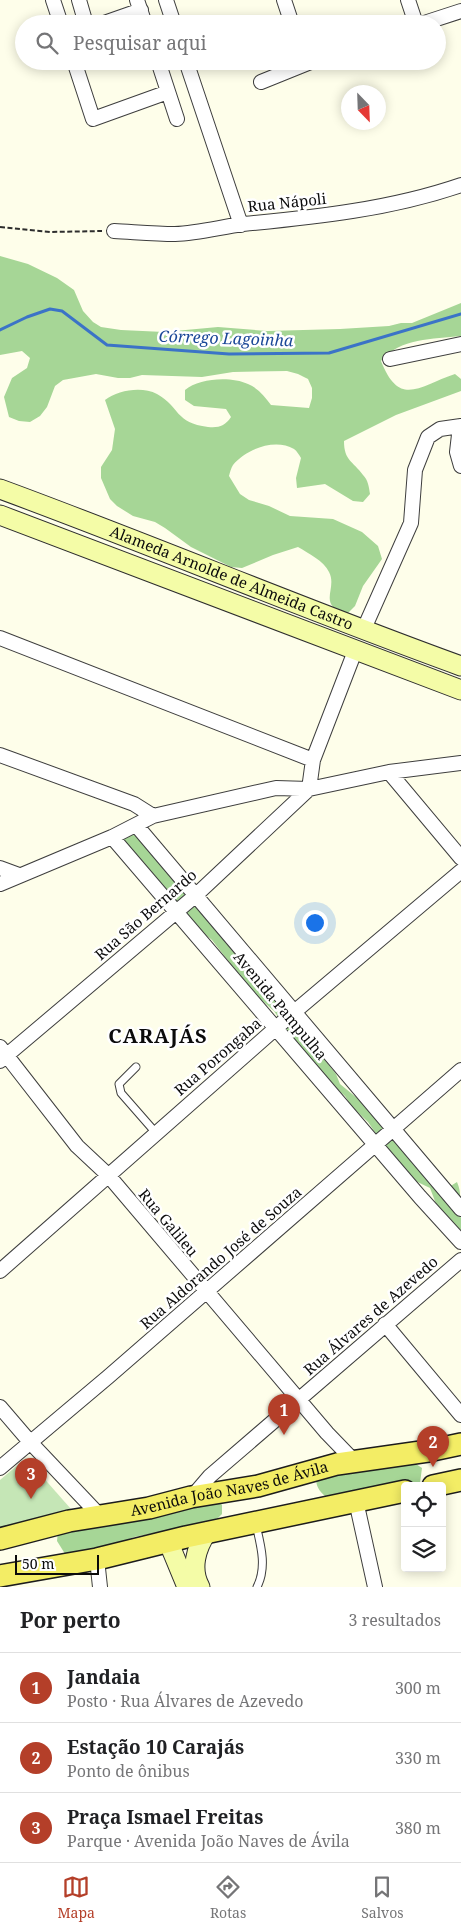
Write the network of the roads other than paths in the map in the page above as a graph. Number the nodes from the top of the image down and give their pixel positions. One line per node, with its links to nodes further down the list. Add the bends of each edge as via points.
1 (53, 0): 8 (street)
2 (79, 0): 9 (street)
3 (166, 0): 11 (street)
4 (284, 0): 12 (street)
5 (408, 0): 13 (street)
6 (141, 11): 10 (street)
7 (461, 11): 14 (street)
8 (58, 15)
9 (83, 15)
10 (129, 15)
11 (171, 15)
12 (289, 15)
13 (413, 15)
14 (446, 16)
15 (77, 70): 20 (street, via 93,119)
16 (161, 70): 20 (street)
17 (189, 70): 23 (street)
18 (289, 70): 19 (street)
19 (261, 82)
20 (168, 92): 21 (street)
21 (177, 119)
22 (461, 185): 23 (street, Rua Nápoli, via 366,210)
23 (241, 225): 24 (street, Rua Nápoli, via 176,234)
24 (114, 231)
25 (461, 344): 26 (street)
26 (390, 359)
27 (460, 426): 28 (street, via 456,452); 33 (street, via 440,429 428,437 415,470 411,523)
28 (461, 466)
29 (0, 489): 31 (main road, Alameda Arnolde de Almeida Castro)
30 (0, 514): 32 (main road, Alameda Arnolde de Almeida Castro)
31 (241, 582): 32 (main road); 33 (main road, Alameda Arnolde de Almeida Castro)
32 (233, 604): 35 (main road, Alameda Arnolde de Almeida Castro)
33 (363, 631): 36 (main road, Alameda Arnolde de Almeida Castro)
34 (0, 638): 39 (street)
35 (355, 651): 37 (main road, Alameda Arnolde de Almeida Castro); 39 (street)
36 (461, 666)
37 (461, 690)
38 (0, 755): 43 (street, via 134,804)
39 (313, 760): 42 (street)
40 (461, 762): 41 (street)
41 (390, 772): 42 (street); 46 (street)
42 (309, 789): 43 (street, via 276,788); 51 (street, Rua São Bernardo)
43 (153, 816): 44 (street)
44 (136, 825): 45 (street); 51 (street, Avenida Pampulha)
45 (112, 837): 49 (street); 52 (street, Avenida Pampulha)
46 (461, 858)
47 (0, 868): 49 (street)
48 (461, 871): 53 (street, Rua Porongaba)
49 (19, 875): 50 (street)
50 (0, 884)
51 (195, 896): 52 (street, Rua São Bernardo); 53 (street, Avenida Pampulha)
52 (177, 911): 54 (street, Avenida Pampulha); 55 (street, Rua São Bernardo)
53 (293, 1013): 54 (street, Rua Porongaba); 58 (street, Avenida Pampulha)
54 (277, 1027): 59 (street, Rua Porongaba); 60 (street, Avenida Pampulha)
55 (2, 1054): 61 (street, Rua Galileu, via 78,1146)
56 (136, 1068): 59 (lane, via 119,1084 121,1093)
57 (461, 1070): 58 (street, Rua Aldorando José de Souza)
58 (393, 1130): 60 (street, Rua Aldorando José de Souza); 62 (street, Avenida Pampulha)
59 (156, 1133): 61 (street, Rua Porongaba)
60 (376, 1145): 63 (street, Avenida Pampulha); 68 (street, Rua Aldorando José de Souza)
61 (108, 1175): 67 (street, Rua Porongaba); 68 (street, Rua Galileu)
62 (438, 1183): 63 (street); 64 (street, Avenida Pampulha)
63 (420, 1197): 65 (street, Avenida Pampulha)
64 (461, 1209)
65 (461, 1242)
66 (461, 1260): 69 (street, Rua Álvares de Azevedo)
67 (0, 1271)
68 (206, 1292): 70 (street, Rua Galileu); 73 (street, Rua Aldorando José de Souza)
69 (385, 1324): 70 (street, Rua Álvares de Azevedo); 72 (street)
70 (300, 1400): 75 (street, Rua Galileu); 80 (street, Rua Álvares de Azevedo, via 210,1476)
71 (0, 1407): 73 (street)
72 (461, 1414)
73 (30, 1442): 76 (street, Rua Aldorando José de Souza); 82 (street)
74 (461, 1444): 75 (main road, Avenida João Naves de Ávila)
75 (355, 1462): 80 (main road, Avenida João Naves de Ávila, via 258,1486)
76 (0, 1468)
77 (461, 1480): 78 (main road)
78 (446, 1483)
79 (401, 1492): 81 (main road)
80 (191, 1497): 82 (main road, Avenida João Naves de Ávila)
81 (356, 1501): 83 (main road); 93 (street)
82 (101, 1517): 85 (main road, Avenida João Naves de Ávila, via 69,1521)
83 (255, 1522): 84 (main road); 92 (lane, via 263,1561 262,1578)
84 (207, 1532): 86 (main road); 91 (main road, via 199,1543 196,1557 196,1579)
85 (0, 1539)
86 (168, 1541): 87 (main road); 90 (main road)
87 (97, 1559): 88 (main road); 89 (street)
88 (0, 1576)
89 (100, 1587)
90 (187, 1587)
91 (200, 1587)
92 (257, 1587)
93 (375, 1587)

